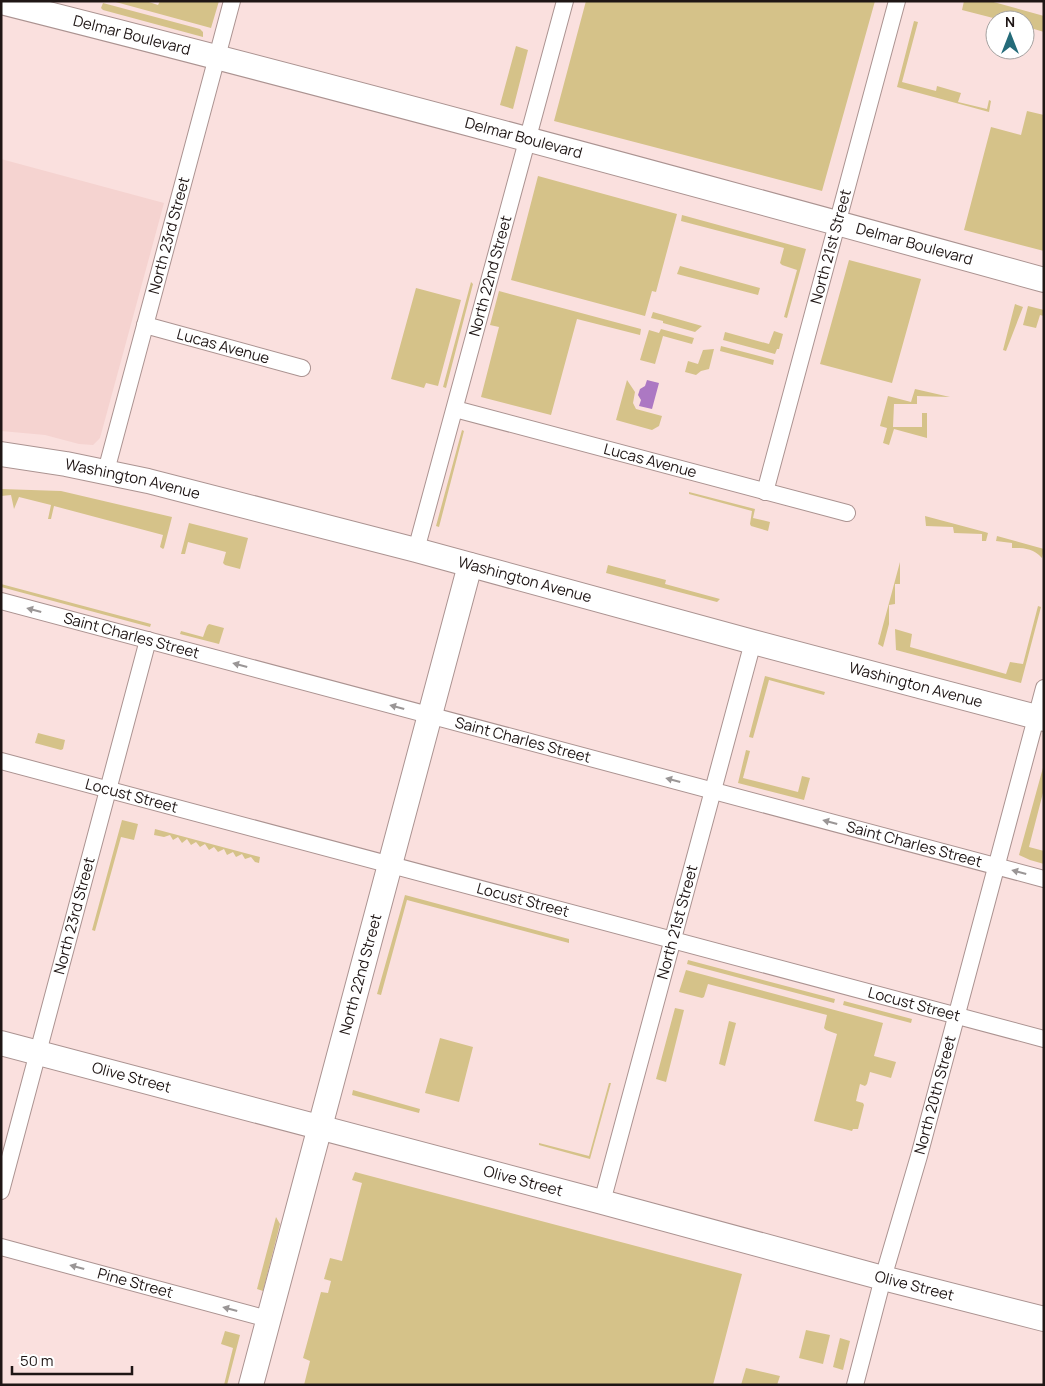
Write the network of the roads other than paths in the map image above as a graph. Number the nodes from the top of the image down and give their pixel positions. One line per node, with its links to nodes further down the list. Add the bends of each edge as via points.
1 (232, 1): 5 (street, North 23rd Street)
2 (565, 1): 6 (street, North 22nd Street)
3 (897, 1): 7 (street, North 21st Street)
4 (1, 2): 5 (main road, Delmar Boulevard)
5 (217, 57): 6 (main road, Delmar Boulevard); 9 (street, North 23rd Street)
6 (527, 140): 7 (main road, Delmar Boulevard); 11 (street, North 22nd Street)
7 (838, 223): 8 (main road, Delmar Boulevard); 14 (street, North 21st Street)
8 (1044, 280)
9 (145, 325): 10 (street, Lucas Avenue); 13 (street, North 23rd Street)
10 (302, 368)
11 (455, 409): 14 (street, Lucas Avenue); 16 (street, North 22nd Street)
12 (1, 454): 13 (main road, Washington Avenue)
13 (106, 471): 16 (main road, Washington Avenue)
14 (765, 492): 15 (street, Lucas Avenue)
15 (847, 514)
16 (416, 550): 17 (main road, Washington Avenue)
17 (470, 565): 20 (main road, Washington Avenue); 22 (main road, North 22nd Street)
18 (1, 601): 19 (street, Saint Charles Street, one-way to 18)
19 (148, 640): 22 (street, Saint Charles Street, one-way to 19); 25 (street, North 23rd Street)
20 (753, 642): 23 (main road, Washington Avenue); 26 (street, North 21st Street)
21 (1044, 688): 23 (street, North 20th Street)
22 (430, 715): 26 (street, Saint Charles Street, one-way to 22); 27 (main road, North 22nd Street)
23 (1040, 717): 28 (street, North 20th Street)
24 (1, 761): 25 (street, Locust Street)
25 (108, 790): 27 (street, Locust Street); 34 (street, North 23rd Street)
26 (712, 791): 28 (street, Saint Charles Street, one-way to 26); 30 (street, North 21st Street)
27 (390, 864): 30 (street, Locust Street); 35 (main road, North 22nd Street)
28 (995, 866): 29 (street, Saint Charles Street, one-way to 28); 31 (street, North 20th Street)
29 (1044, 879)
30 (672, 940): 31 (street, Locust Street); 37 (street, North 21st Street)
31 (956, 1015): 32 (street, Locust Street); 39 (street, North 20th Street, via 919,1156)
32 (1044, 1039)
33 (1, 1043): 34 (main road, Olive Street)
34 (38, 1053): 35 (main road, Olive Street); 36 (street, North 23rd Street)
35 (321, 1128): 37 (main road, Olive Street); 40 (main road, North 22nd Street)
36 (1, 1191)
37 (602, 1202): 39 (main road, Olive Street)
38 (1, 1247): 40 (street, Pine Street, one-way to 38)
39 (882, 1278): 41 (main road, Olive Street); 43 (street, North 20th Street)
40 (268, 1319): 42 (main road, North 22nd Street)
41 (1044, 1319)
42 (251, 1385)
43 (855, 1385)

